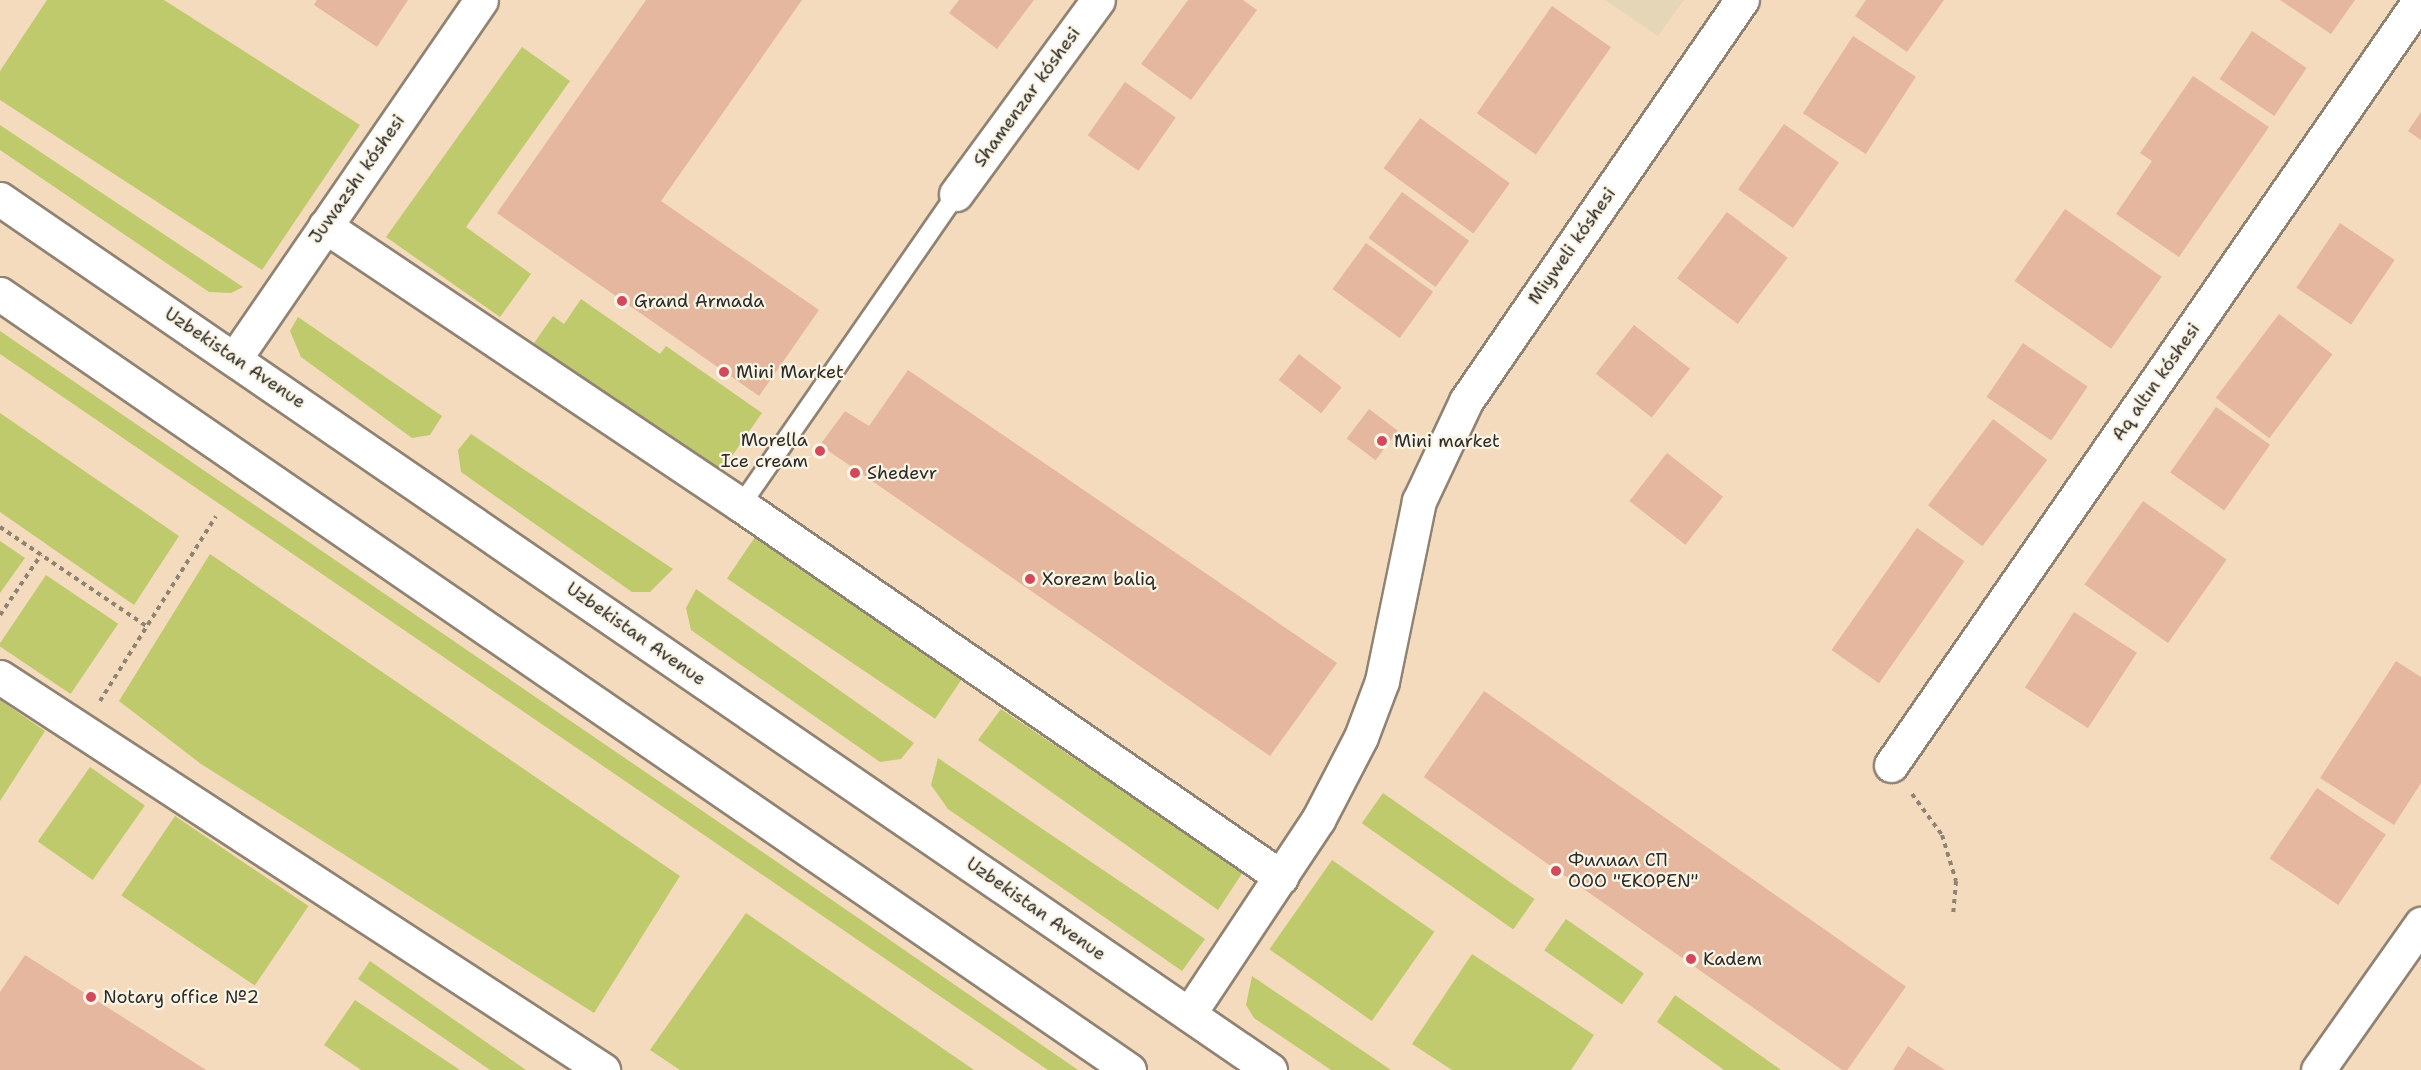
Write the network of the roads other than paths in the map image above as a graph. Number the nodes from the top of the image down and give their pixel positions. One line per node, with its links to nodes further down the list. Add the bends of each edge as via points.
1 (480, 0): 7 (street, Juwazshı kóshesi)
2 (1098, 0): 5 (street, Shamenzar kóshesi)
3 (1742, 0): 13 (street, Miyweli kóshesi, via 1466,400 1419,501 1382,681 1361,737 1324,810)
4 (2420, 0): 12 (street, Aq altın kóshesi)
5 (956, 194): 10 (lane)
6 (0, 199): 9 (street, Uzbekistan Avenue)
7 (325, 226): 9 (street, Juwazshı kóshesi); 10 (street)
8 (0, 294): 17 (street)
9 (235, 358): 15 (street, Uzbekistan Avenue)
10 (741, 505): 13 (street)
11 (0, 676): 16 (street)
12 (1891, 765)
13 (1281, 877): 15 (street, Miyweli kóshesi)
14 (2421, 924): 19 (street)
15 (1189, 1014): 18 (street, Uzbekistan Avenue)
16 (602, 1070)
17 (1129, 1070)
18 (1270, 1070)
19 (2319, 1070)

